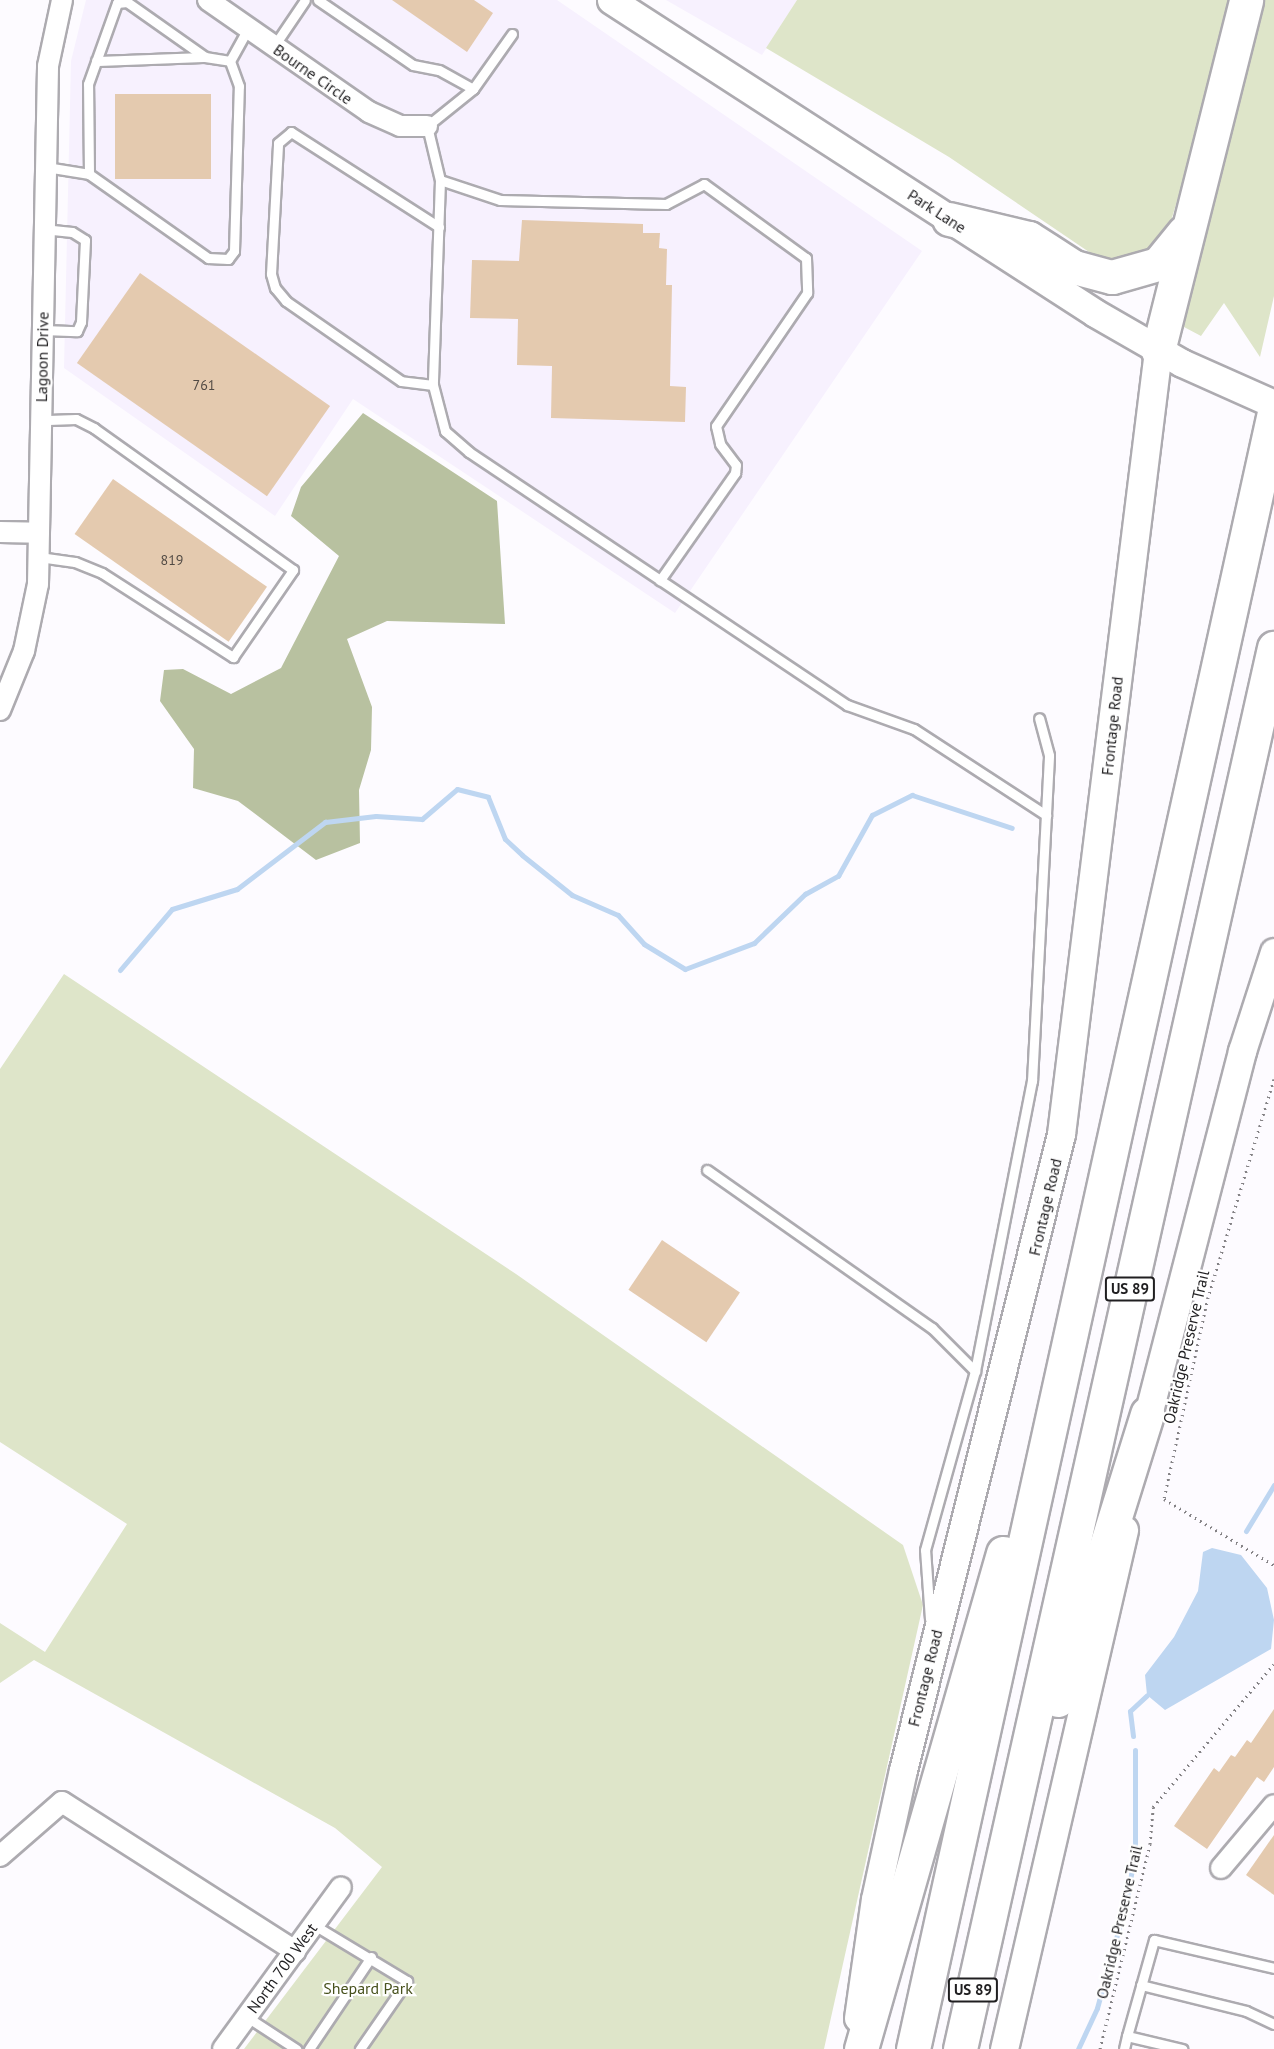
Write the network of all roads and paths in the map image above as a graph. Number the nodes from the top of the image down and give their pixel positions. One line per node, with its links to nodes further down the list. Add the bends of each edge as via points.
1 (62, 0): 15 (street, Lagoon Drive, via 48,66)
2 (208, 0): 7 (street, Bourne Circle)
3 (305, 0): 9 (lane)
4 (318, 0): 13 (lane, via 413,65 439,70)
5 (611, 0): 19 (main road, Park Lane)
6 (1246, 0): 18 (highway)
7 (248, 28): 9 (street, Bourne Circle); 12 (lane)
8 (512, 34): 13 (lane)
9 (274, 46): 14 (street, Bourne Circle, via 369,112 400,126)
10 (205, 57): 11 (lane); 11 (lane, via 127,2 117,3); 12 (lane)
11 (96, 61): 16 (lane, via 88,84)
12 (230, 61): 16 (lane, via 239,86 234,251 228,259 208,258)
13 (473, 89): 14 (lane)
14 (427, 126): 17 (lane)
15 (46, 167): 16 (lane); 21 (street, Lagoon Drive)
16 (89, 174)
17 (440, 180): 20 (lane); 31 (lane, via 500,200 666,204 704,184 806,258 807,293 716,426 720,444 736,465 735,473)
18 (1193, 211): 19 (highway, via 1168,255 1146,271 1124,277 1086,272 1029,238); 23 (highway)
19 (949, 219): 23 (main road, Park Lane)
20 (439, 227): 24 (lane); 24 (lane, via 291,132 278,143 271,274 275,288 286,301 401,381)
21 (45, 229): 22 (street, Lagoon Drive); 22 (lane, via 72,232 85,240 81,322 76,331)
22 (43, 330): 27 (street, Lagoon Drive)
23 (1158, 351): 25 (main road, Park Lane); 43 (main road, Frontage Road, via 1061,1134)
24 (433, 385): 31 (lane, via 445,431 469,453)
25 (1274, 404)
26 (1274, 412): 39 (highway, US 89)
27 (41, 420): 29 (street, Lagoon Drive); 30 (lane, via 76,419 94,428 293,570 232,657 102,573 75,562)
28 (0, 532): 29 (street)
29 (39, 533): 30 (street, Lagoon Drive)
30 (39, 557): 33 (street, Lagoon Drive, via 24,651)
31 (660, 580): 35 (lane, via 847,705 914,729)
32 (1274, 648): 50 (highway, US 89)
33 (0, 710)
34 (1039, 718): 35 (lane, via 1049,755)
35 (1046, 815): 40 (lane, via 1032,1081)
36 (1274, 952): 41 (main road, via 1242,1051)
37 (1274, 1079): 42 (path, Oakridge Preserve Trail, via 1208,1297 1164,1499)
38 (707, 1170): 40 (lane, via 932,1328)
39 (1092, 1240): 63 (highway); 64 (highway, US 89)
40 (975, 1371): 43 (lane, via 925,1551)
41 (1147, 1414): 50 (highway); 66 (main road, via 1102,1640)
42 (1274, 1565)
43 (932, 1649): 62 (main road, Frontage Road, via 875,1899)
44 (1274, 1664): 67 (path, Oakridge Preserve Trail, via 1153,1807 1150,1844)
45 (1274, 1805): 47 (street)
46 (0, 1856): 51 (street, via 62,1802)
47 (1221, 1868)
48 (341, 1887): 49 (street, North 700 West)
49 (314, 1925): 51 (street, North 700 West); 52 (lane)
50 (987, 1931): 65 (highway, US 89)
51 (295, 1951): 55 (street, North 700 West)
52 (371, 1957): 60 (lane); 61 (lane, via 407,1981)
53 (1274, 1968): 54 (lane, via 1161,1937 1151,1945)
54 (1141, 1985): 56 (lane, via 1257,2014); 57 (lane)
55 (247, 2016): 58 (street, North 700 West); 59 (lane)
56 (1274, 2024)
57 (1127, 2036): 68 (lane); 69 (lane)
58 (223, 2049)
59 (296, 2049)
60 (309, 2049)
61 (360, 2049)
62 (854, 2049)
63 (861, 2049)
64 (913, 2049)
65 (960, 2049)
66 (1004, 2049)
67 (1100, 2049)
68 (1124, 2049)
69 (1182, 2049)

